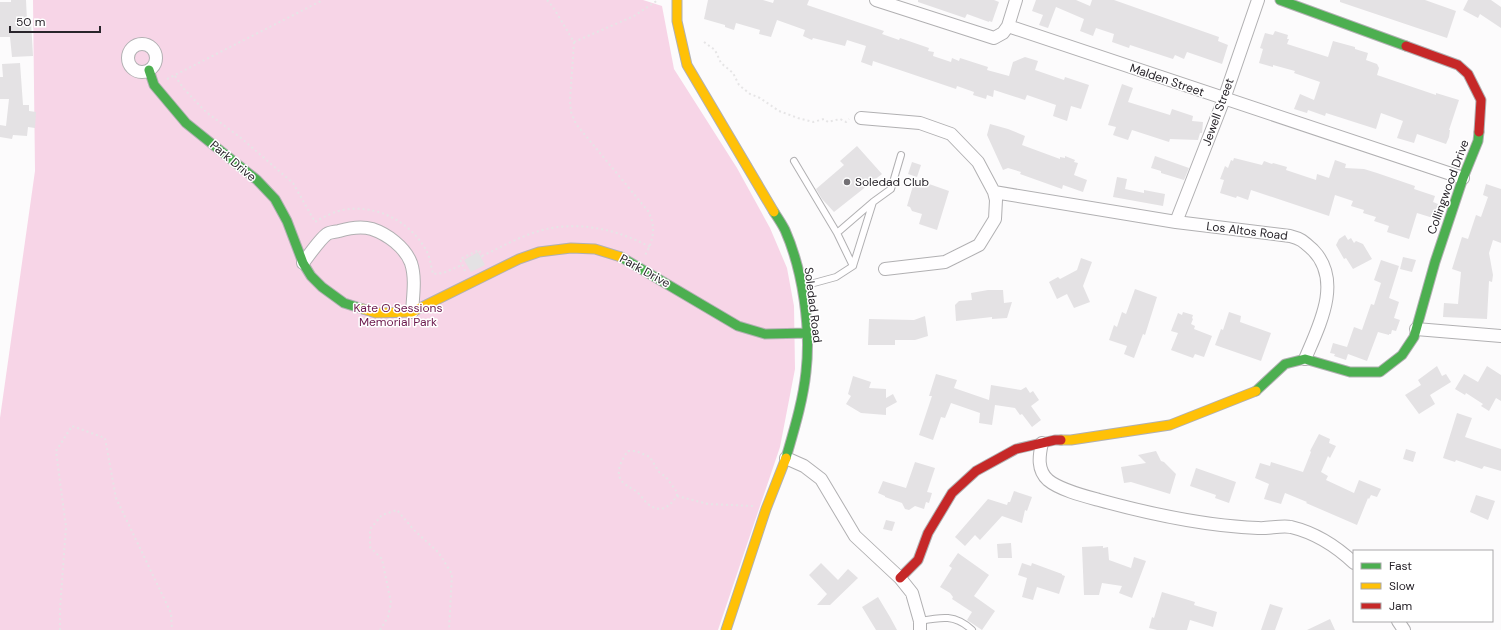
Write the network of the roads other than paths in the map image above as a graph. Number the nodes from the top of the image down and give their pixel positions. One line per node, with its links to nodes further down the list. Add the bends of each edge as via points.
1 (677, 0): 20 (street, Soledad Road, via 677,21 687,64 785,230)
2 (876, 0): 6 (street, via 994,38 1003,33)
3 (1016, 0): 6 (street)
4 (1258, 0): 8 (street, Jewell Street)
5 (1280, 0): 12 (street, Collingwood Drive, via 1458,65 1468,74 1481,100 1478,141)
6 (1008, 26): 8 (street, Malden Street)
7 (149, 70): 17 (street, Park Drive, via 154,85 186,123 257,180 275,200 287,221)
8 (1224, 99): 12 (street, Malden Street); 15 (street, Jewell Street)
9 (861, 118): 13 (street, via 920,123 951,134 978,162)
10 (901, 155): 14 (lane, via 891,189)
11 (794, 162): 16 (lane)
12 (1463, 178): 22 (street, Collingwood Drive)
13 (994, 192): 15 (street, Los Altos Road); 19 (street, via 995,219 979,245 945,262)
14 (873, 202): 16 (lane); 18 (lane)
15 (1176, 222): 25 (street, Los Altos Road, via 1290,236 1302,239 1320,258 1328,281 1323,315)
16 (837, 233): 18 (lane)
17 (303, 262): 21 (street, Park Drive, via 311,276 344,303 376,312); 21 (street, via 327,234 359,227 372,229 396,244 410,261 414,274)
18 (853, 266): 20 (lane, via 836,277)
19 (885, 269)
20 (801, 286): 23 (street, Soledad Road)
21 (412, 312): 23 (street, Park Drive, via 539,252 571,248 595,249 620,256 738,326 765,334)
22 (1416, 329): 24 (street); 25 (street, Collingwood Drive, via 1414,337 1402,355 1380,372 1350,372)
23 (808, 333): 27 (street, Soledad Road, via 800,412)
24 (1501, 336)
25 (1305, 359): 26 (street, via 1286,364 1257,392 1170,425)
26 (1042, 443): 28 (street, via 1038,460 1044,475 1055,484 1080,495 1136,510 1201,522 1258,529 1290,527 1320,538 1339,549); 29 (street, via 1016,449 976,471 952,493 928,533 918,560)
27 (786, 458): 29 (street, via 804,466 821,479 855,536); 31 (street, Soledad Road, via 766,509)
28 (1353, 562)
29 (900, 578): 30 (street, via 912,593)
30 (920, 626): 32 (lane, via 937,618 947,618 957,619)
31 (726, 630)
32 (972, 630)

